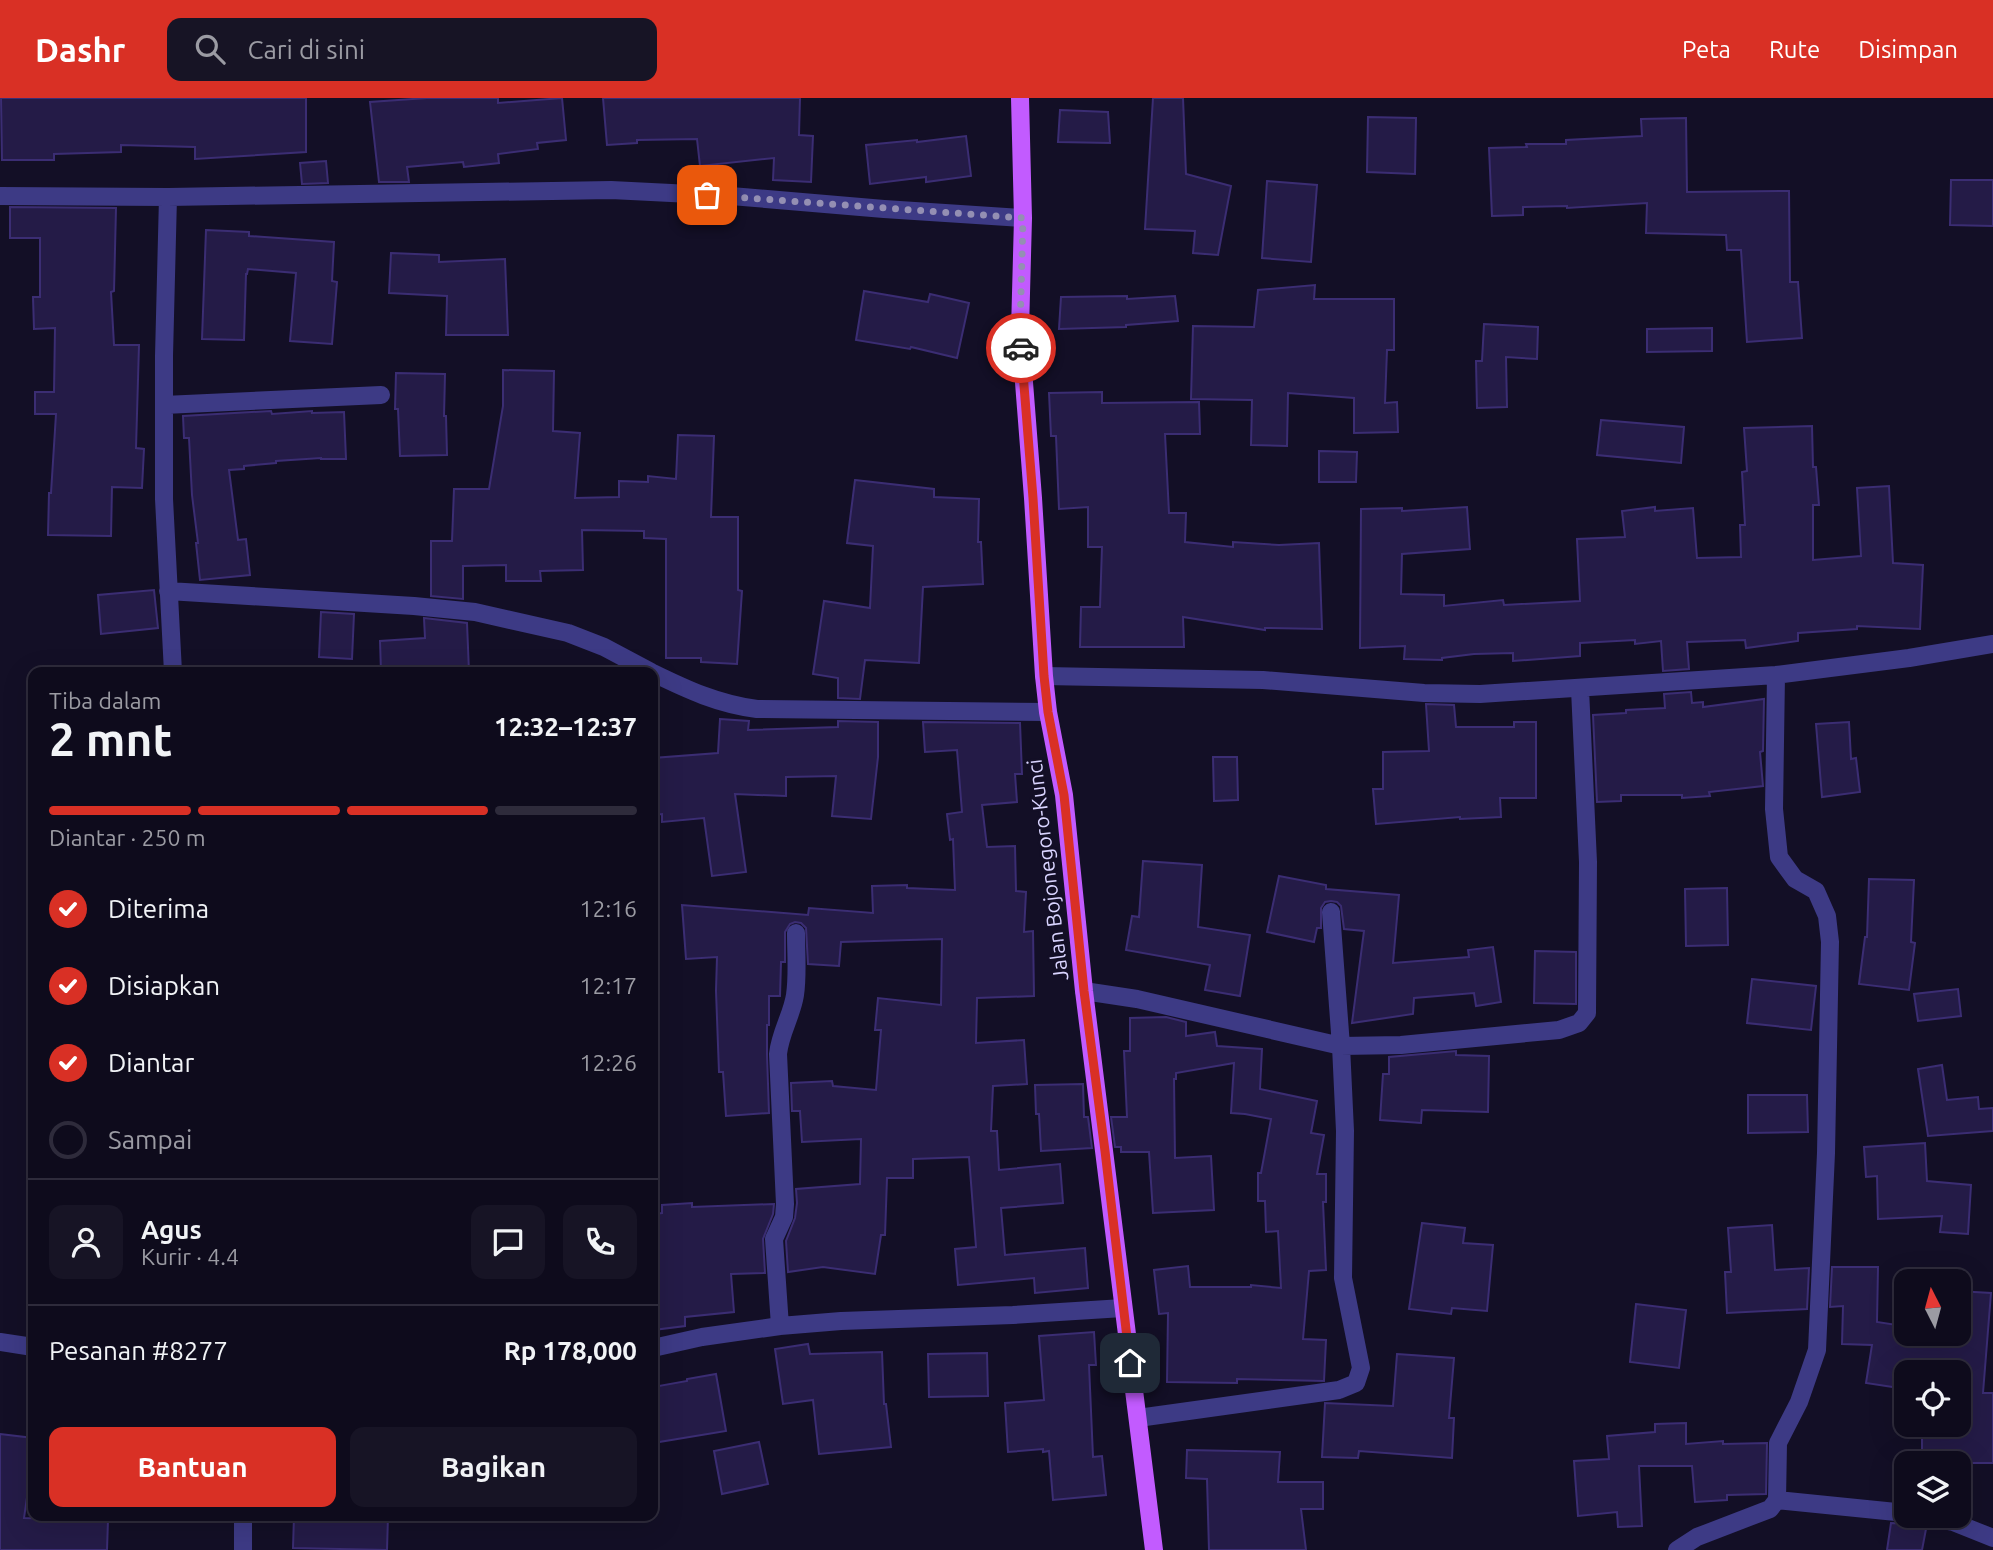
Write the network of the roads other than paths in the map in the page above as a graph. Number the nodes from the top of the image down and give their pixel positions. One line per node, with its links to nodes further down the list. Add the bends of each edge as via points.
1 (1020, 98): 4 (main road, Jalan Bojonegoro-Kunci)
2 (0, 196): 3 (street)
3 (168, 197): 4 (street, via 611,190); 6 (street)
4 (1023, 218): 13 (main road, Jalan Bojonegoro-Kunci, via 1020,331)
5 (381, 395): 6 (street)
6 (164, 405): 7 (street)
7 (168, 591): 9 (street); 10 (street, via 475,612 568,633)
8 (1993, 644): 12 (street)
9 (173, 667)
10 (642, 667)
11 (658, 675): 15 (street, via 731,706 757,709)
12 (1776, 675): 14 (street); 26 (street, via 1774,809 1779,858 1796,879 1816,891 1827,916 1830,942 1817,1349 1799,1402 1778,1443)
13 (1044, 676): 14 (street, via 1263,680 1424,693); 15 (main road, Jalan Bojonegoro-Kunci)
14 (1580, 689): 19 (street, via 1588,862 1587,1013 1579,1023 1559,1030)
15 (1048, 712): 18 (main road, Jalan Bojonegoro-Kunci, via 1064,795)
16 (1331, 912): 19 (street)
17 (796, 933): 21 (street, via 796,993 778,1054 785,1204 775,1239)
18 (1084, 991): 19 (street); 20 (main road, Jalan Bojonegoro-Kunci)
19 (1341, 1046): 25 (street, via 1343,1278 1362,1368 1356,1383 1339,1390)
20 (1123, 1308): 21 (street); 25 (main road, Jalan Bojonegoro-Kunci)
21 (780, 1326): 24 (street)
22 (0, 1342): 23 (street)
23 (28, 1346)
24 (658, 1347)
25 (1138, 1418): 32 (main road, Jalan Bojonegoro-Kunci)
26 (1777, 1500): 27 (street); 33 (street, via 1770,1509 1697,1537)
27 (1894, 1512)
28 (243, 1521): 31 (street)
29 (1968, 1528): 30 (street)
30 (1993, 1538)
31 (243, 1550)
32 (1154, 1550)
33 (1677, 1550)

